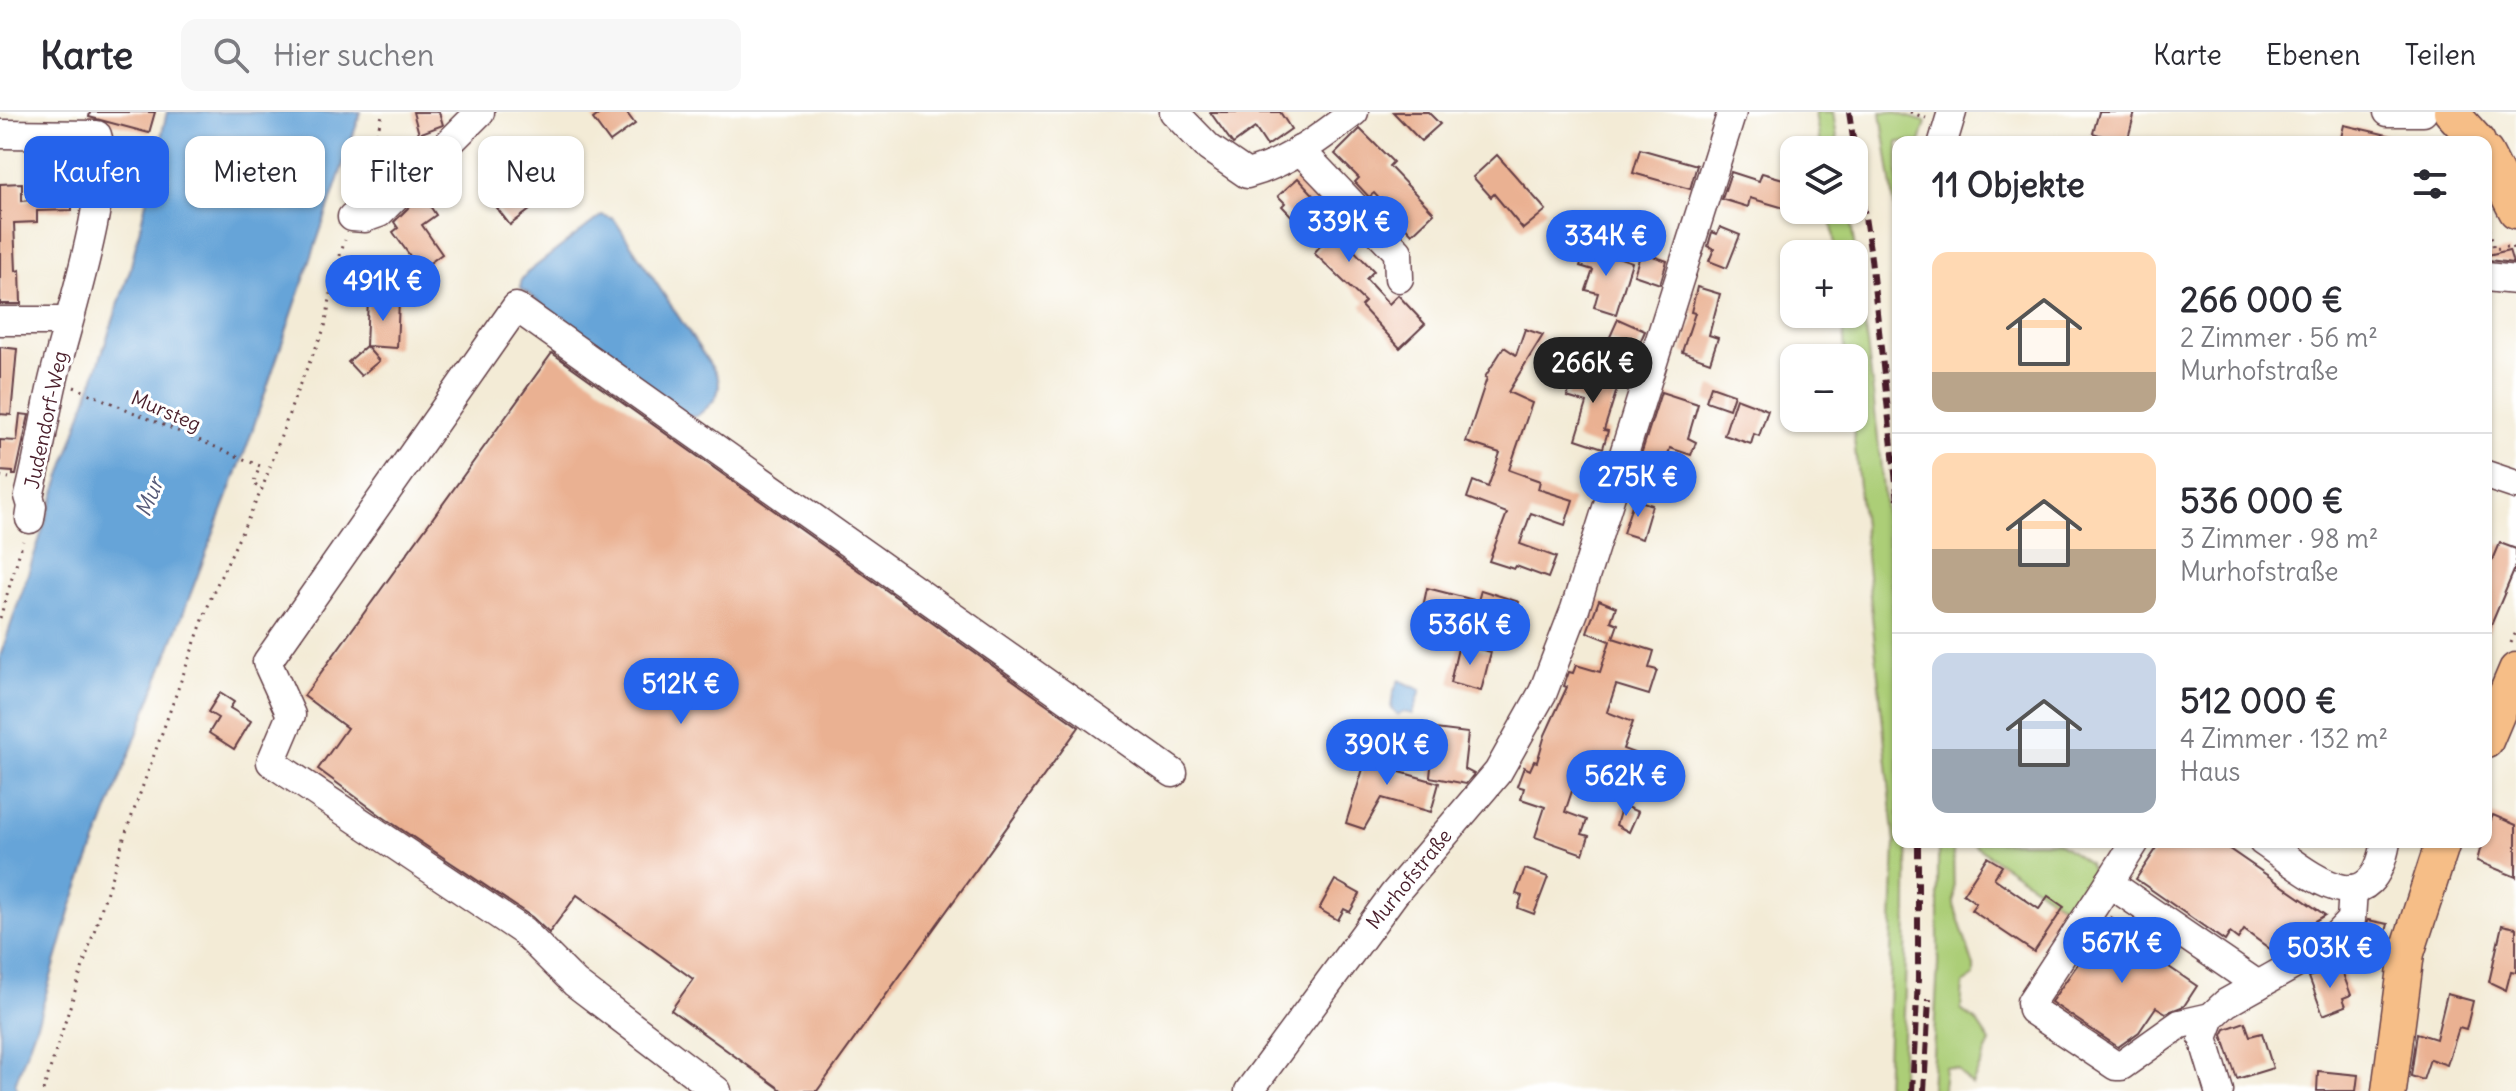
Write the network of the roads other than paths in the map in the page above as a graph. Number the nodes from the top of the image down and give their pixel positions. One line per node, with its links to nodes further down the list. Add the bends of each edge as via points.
1 (480, 112): 15 (street, via 379,213)
2 (1174, 112): 12 (street, via 1209,148 1247,174)
3 (1354, 112): 12 (street)
4 (1732, 112): 36 (street, Murhofstraße, via 1575,609 1543,692 1498,772 1394,894)
5 (1952, 112): 10 (street)
6 (2388, 112): 7 (street)
7 (2423, 112)
8 (2451, 112): 11 (main road)
9 (0, 134): 20 (street, Judendorf-Weg, via 97,135 102,149 95,218)
10 (1945, 136)
11 (2473, 136)
12 (1300, 150): 16 (street, via 1398,252)
13 (2492, 165): 14 (main road)
14 (2516, 211)
15 (352, 217)
16 (1399, 278)
17 (2492, 278): 18 (street)
18 (2516, 280)
19 (0, 321): 20 (street, Judendorf-Weg)
20 (68, 321): 23 (street, Judendorf-Weg, via 29,496)
21 (2492, 477): 22 (street)
22 (2516, 485)
23 (30, 519)
24 (2516, 670): 25 (main road)
25 (2492, 727)
26 (1173, 773): 35 (street, via 516,307 267,662 291,715 271,762 523,931 575,983)
27 (2131, 848): 31 (street)
28 (2272, 848): 32 (street, via 2333,887)
29 (2384, 848): 32 (street, via 2378,871)
30 (2441, 848): 38 (main road, via 2407,953)
31 (2109, 883): 33 (street); 34 (street, via 2031,1002 2032,1010 2116,1066 2180,1024)
32 (2353, 889): 33 (street, via 2351,920 2324,948)
33 (2258, 985): 34 (street)
34 (2211, 1017): 37 (street, via 2203,1038)
35 (717, 1091)
36 (1249, 1091)
37 (2219, 1091)
38 (2389, 1091)

